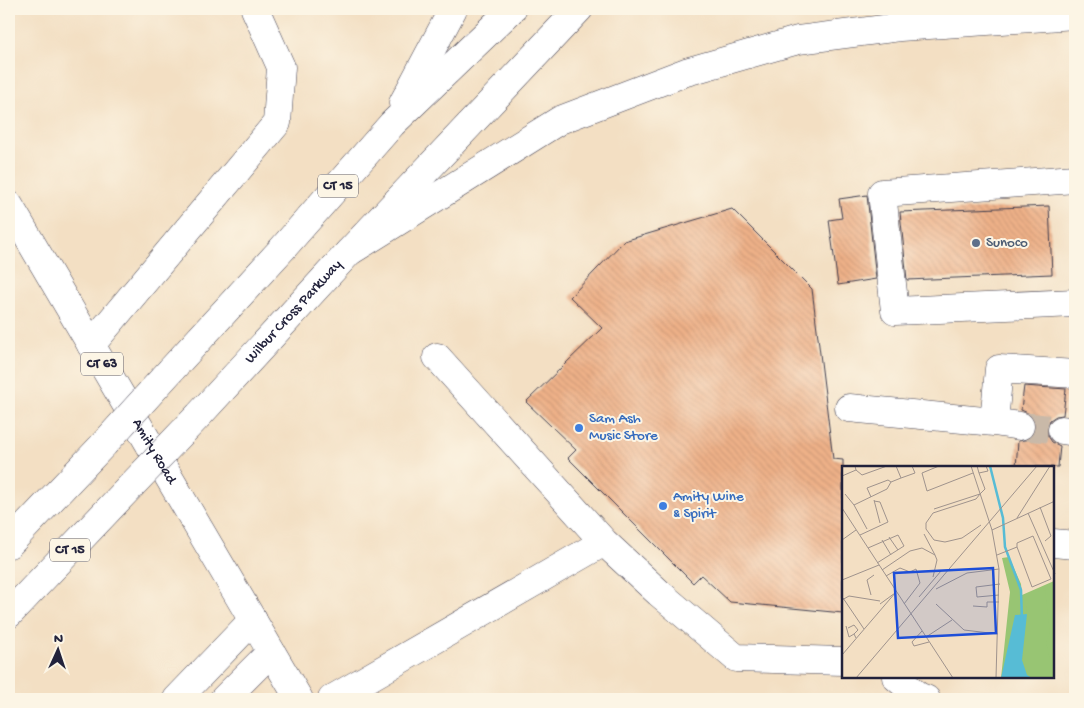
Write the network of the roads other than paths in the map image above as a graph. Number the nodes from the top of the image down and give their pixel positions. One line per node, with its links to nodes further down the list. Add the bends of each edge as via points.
1 (255, 9): 11 (main road, via 281,67 277,123)
2 (453, 9): 6 (main road)
3 (512, 9): 6 (main road, CT 15)
4 (579, 9): 9 (main road, Wilbur Cross Parkway / CT 15)
5 (1075, 15): 9 (main road, via 900,27 798,40 686,72 560,120)
6 (392, 124): 19 (main road, CT 15, bridge, via 283,248)
7 (1075, 179): 10 (main road, via 882,193 895,311)
8 (10, 211): 11 (main road, Amity Road / CT 63)
9 (349, 252): 21 (main road, Wilbur Cross Parkway / CT 15, bridge)
10 (1075, 303)
11 (91, 345): 22 (main road, Amity Road / CT 63)
12 (437, 357): 17 (main road)
13 (1075, 374): 15 (main road, via 999,369)
14 (848, 408): 15 (main road)
15 (994, 422): 16 (main road)
16 (1020, 426)
17 (604, 542): 24 (main road, via 736,658); 29 (main road)
18 (1054, 543): 20 (main road)
19 (9, 544)
20 (1075, 545)
21 (9, 614)
22 (253, 620): 23 (main road, Amity Road / CT 63); 27 (main road)
23 (272, 652): 26 (main road); 28 (main road, Amity Road / CT 63)
24 (842, 661)
25 (897, 678): 30 (main road)
26 (234, 695)
27 (177, 699)
28 (299, 699)
29 (332, 699)
30 (926, 699)

